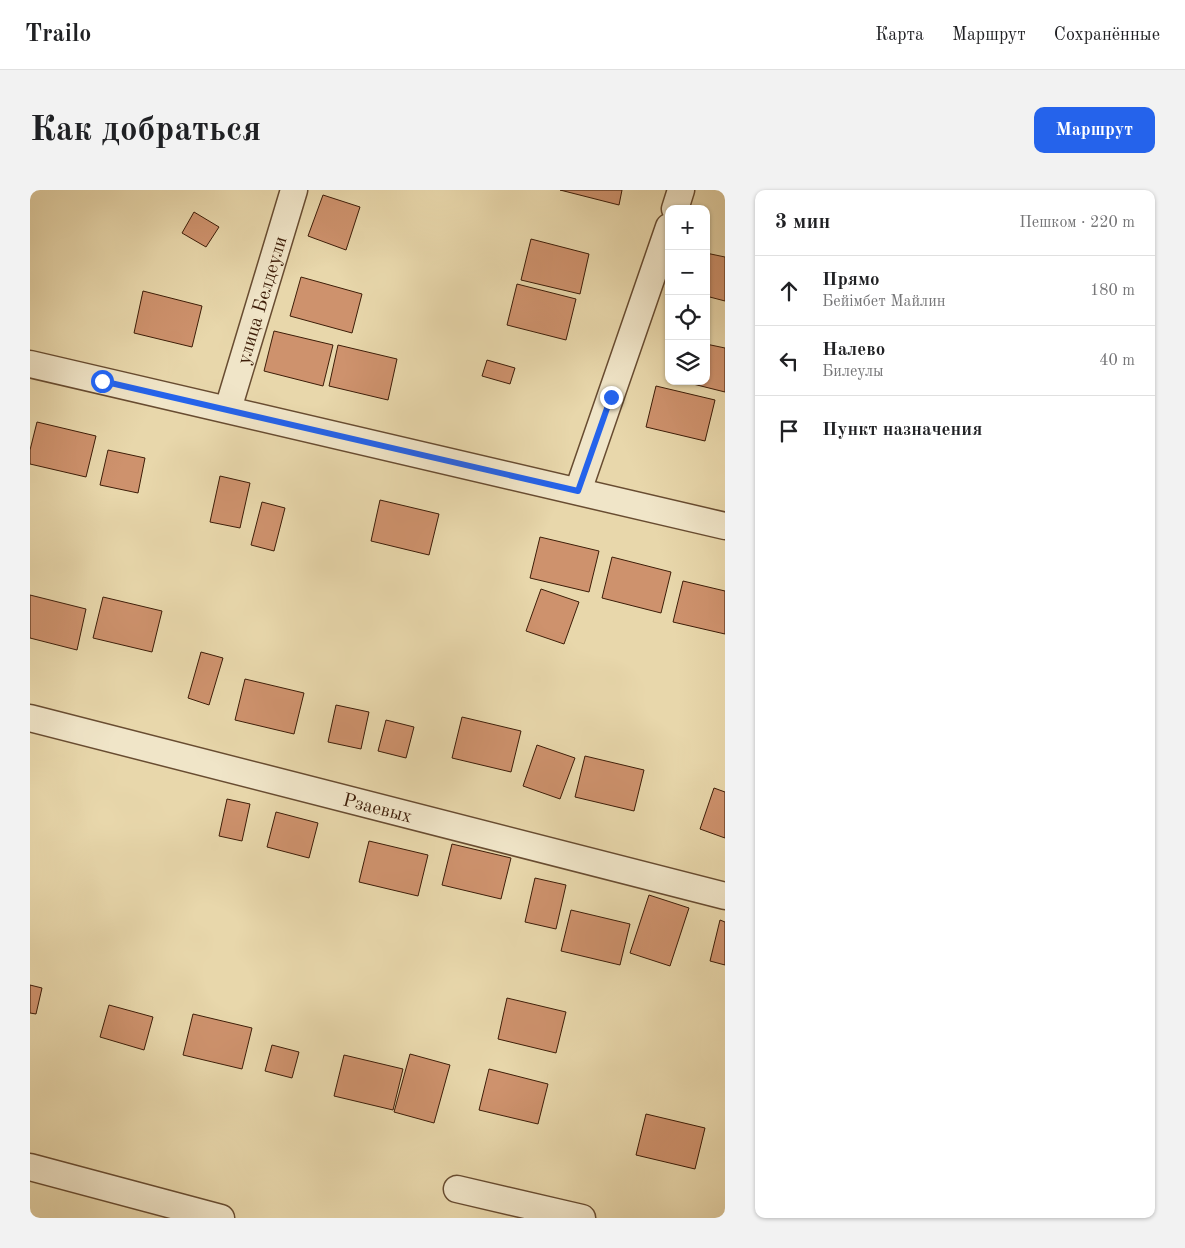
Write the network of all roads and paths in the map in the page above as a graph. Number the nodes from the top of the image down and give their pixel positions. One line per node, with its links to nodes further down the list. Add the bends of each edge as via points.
1 (294, 190): 6 (street, улица Белдеули)
2 (681, 190): 3 (street)
3 (676, 205)
4 (665, 239): 7 (street)
5 (30, 364): 6 (street)
6 (228, 409): 7 (street)
7 (578, 491): 8 (street)
8 (725, 526)
9 (30, 718): 10 (street, Рзаевых)
10 (725, 896)
11 (30, 1168): 13 (street)
12 (457, 1189): 14 (street)
13 (221, 1218)
14 (582, 1218)

